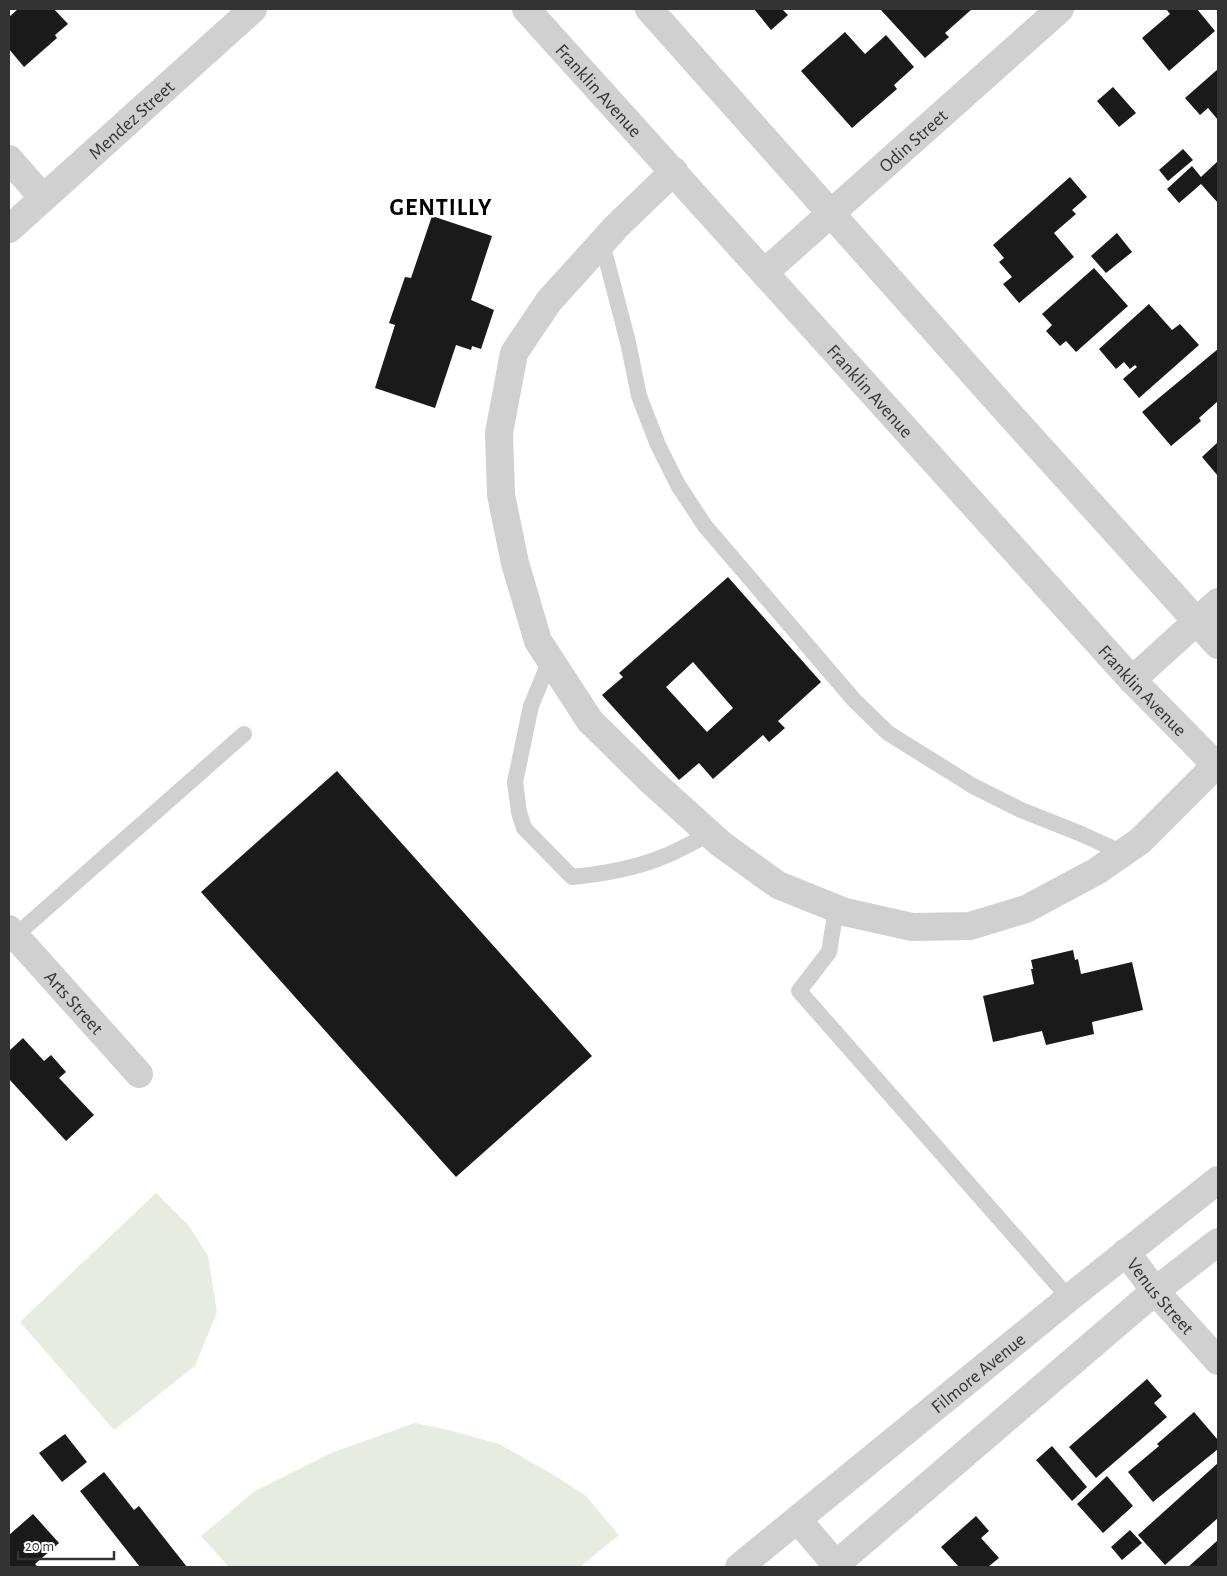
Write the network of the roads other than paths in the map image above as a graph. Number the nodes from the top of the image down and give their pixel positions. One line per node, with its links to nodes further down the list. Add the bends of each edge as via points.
1 (253, 9): 7 (street, Mendez Street)
2 (526, 9): 6 (street, Franklin Avenue)
3 (649, 9): 8 (street)
4 (1060, 9): 8 (street, Odin Street)
5 (9, 159): 7 (street)
6 (674, 171): 10 (street); 11 (street, Franklin Avenue)
7 (43, 198): 9 (street, Mendez Street)
8 (831, 213): 11 (street, Odin Street); 13 (street)
9 (9, 229)
10 (602, 244): 15 (street, via 548,301 514,353 499,433 501,496 515,563 538,641); 20 (lane, via 639,396 678,485 705,526 854,700 888,732 973,786)
11 (765, 272): 16 (street, Franklin Avenue)
12 (1218, 602): 13 (street)
13 (1197, 622): 14 (street); 16 (street)
14 (1218, 645)
15 (550, 660): 19 (street, via 590,721); 19 (lane, via 531,706 515,782 524,828 572,877 628,868 662,858)
16 (1132, 680): 18 (street, Franklin Avenue)
17 (244, 734): 22 (lane)
18 (1217, 766): 20 (street, via 1140,841)
19 (709, 834): 21 (street, via 778,885)
20 (1123, 853): 21 (street, via 1097,871 1026,909 970,926 912,927)
21 (836, 909): 28 (lane, via 829,952 799,991)
22 (14, 942): 23 (street, Arts Street)
23 (140, 1074)
24 (1218, 1180): 26 (street, Filmore Avenue)
25 (1218, 1242): 27 (street)
26 (1126, 1252): 27 (street, Venus Street); 28 (street, Filmore Avenue)
27 (1155, 1291): 29 (street, Venus Street); 32 (street)
28 (1069, 1298): 30 (street, Filmore Avenue)
29 (1218, 1361)
30 (798, 1520): 31 (street, Filmore Avenue); 32 (street)
31 (739, 1567)
32 (836, 1567)

